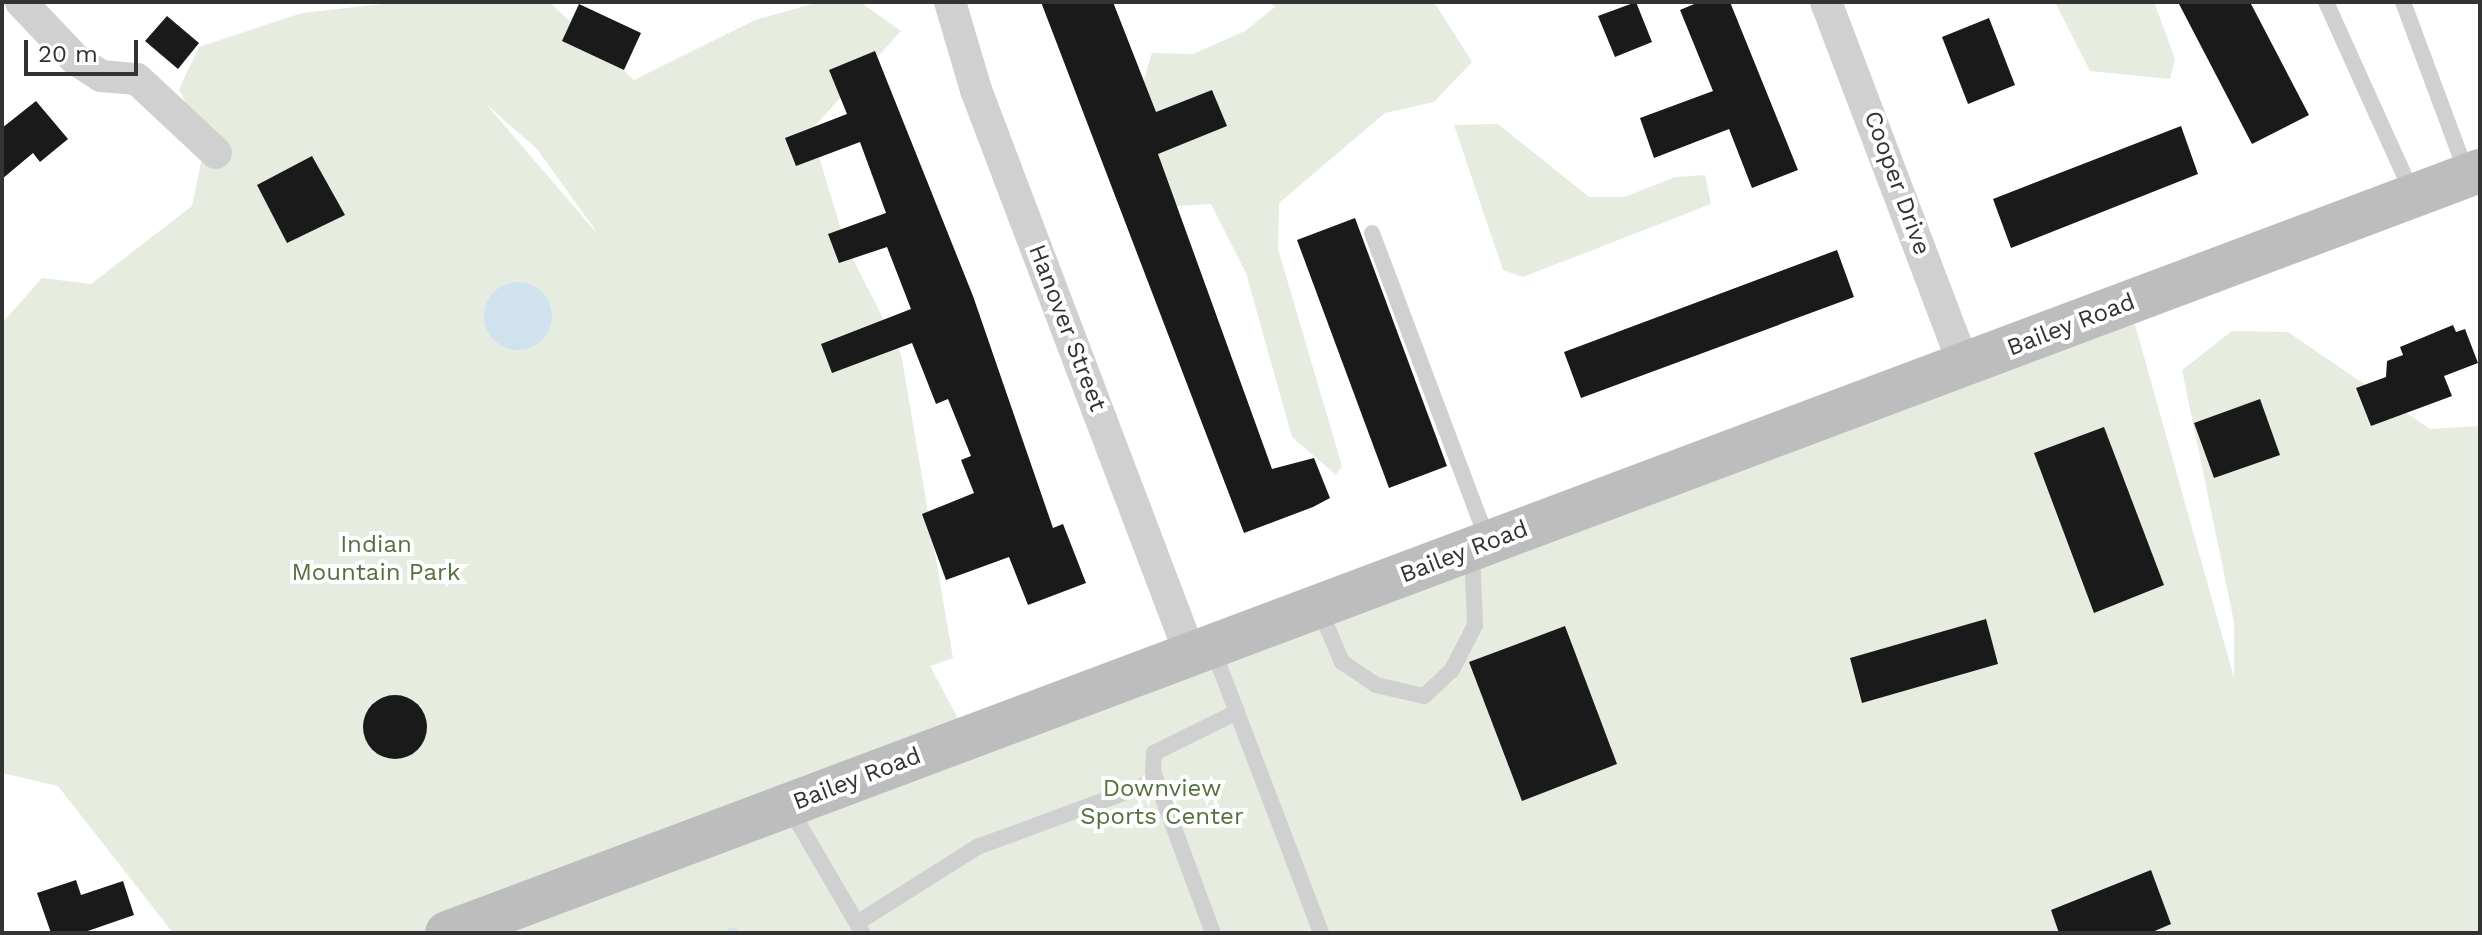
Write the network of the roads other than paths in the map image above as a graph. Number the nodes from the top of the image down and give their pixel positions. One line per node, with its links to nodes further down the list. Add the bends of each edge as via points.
1 (21, 2): 6 (street, via 75,59 101,76 137,79)
2 (950, 2): 13 (street, Hanover Street, via 976,90)
3 (1826, 2): 10 (street, Cooper Drive)
4 (2326, 2): 8 (lane)
5 (2403, 2): 7 (lane)
6 (216, 153)
7 (2474, 174): 8 (street, Bailey Road)
8 (2414, 197): 10 (street, Bailey Road)
9 (1372, 233): 11 (lane)
10 (1964, 365): 11 (street, Bailey Road)
11 (1480, 546): 12 (street, Bailey Road); 12 (lane, via 1475,625 1452,670 1424,696 1376,685 1342,662)
12 (1319, 607): 13 (street, Bailey Road)
13 (1200, 647): 14 (lane); 16 (street, Bailey Road)
14 (1237, 712): 15 (lane, via 1154,753); 20 (lane)
15 (1156, 781): 17 (lane, via 977,847); 19 (lane)
16 (789, 805): 17 (lane); 18 (street, Bailey Road)
17 (860, 928)
18 (447, 933)
19 (1213, 933)
20 (1321, 933)

